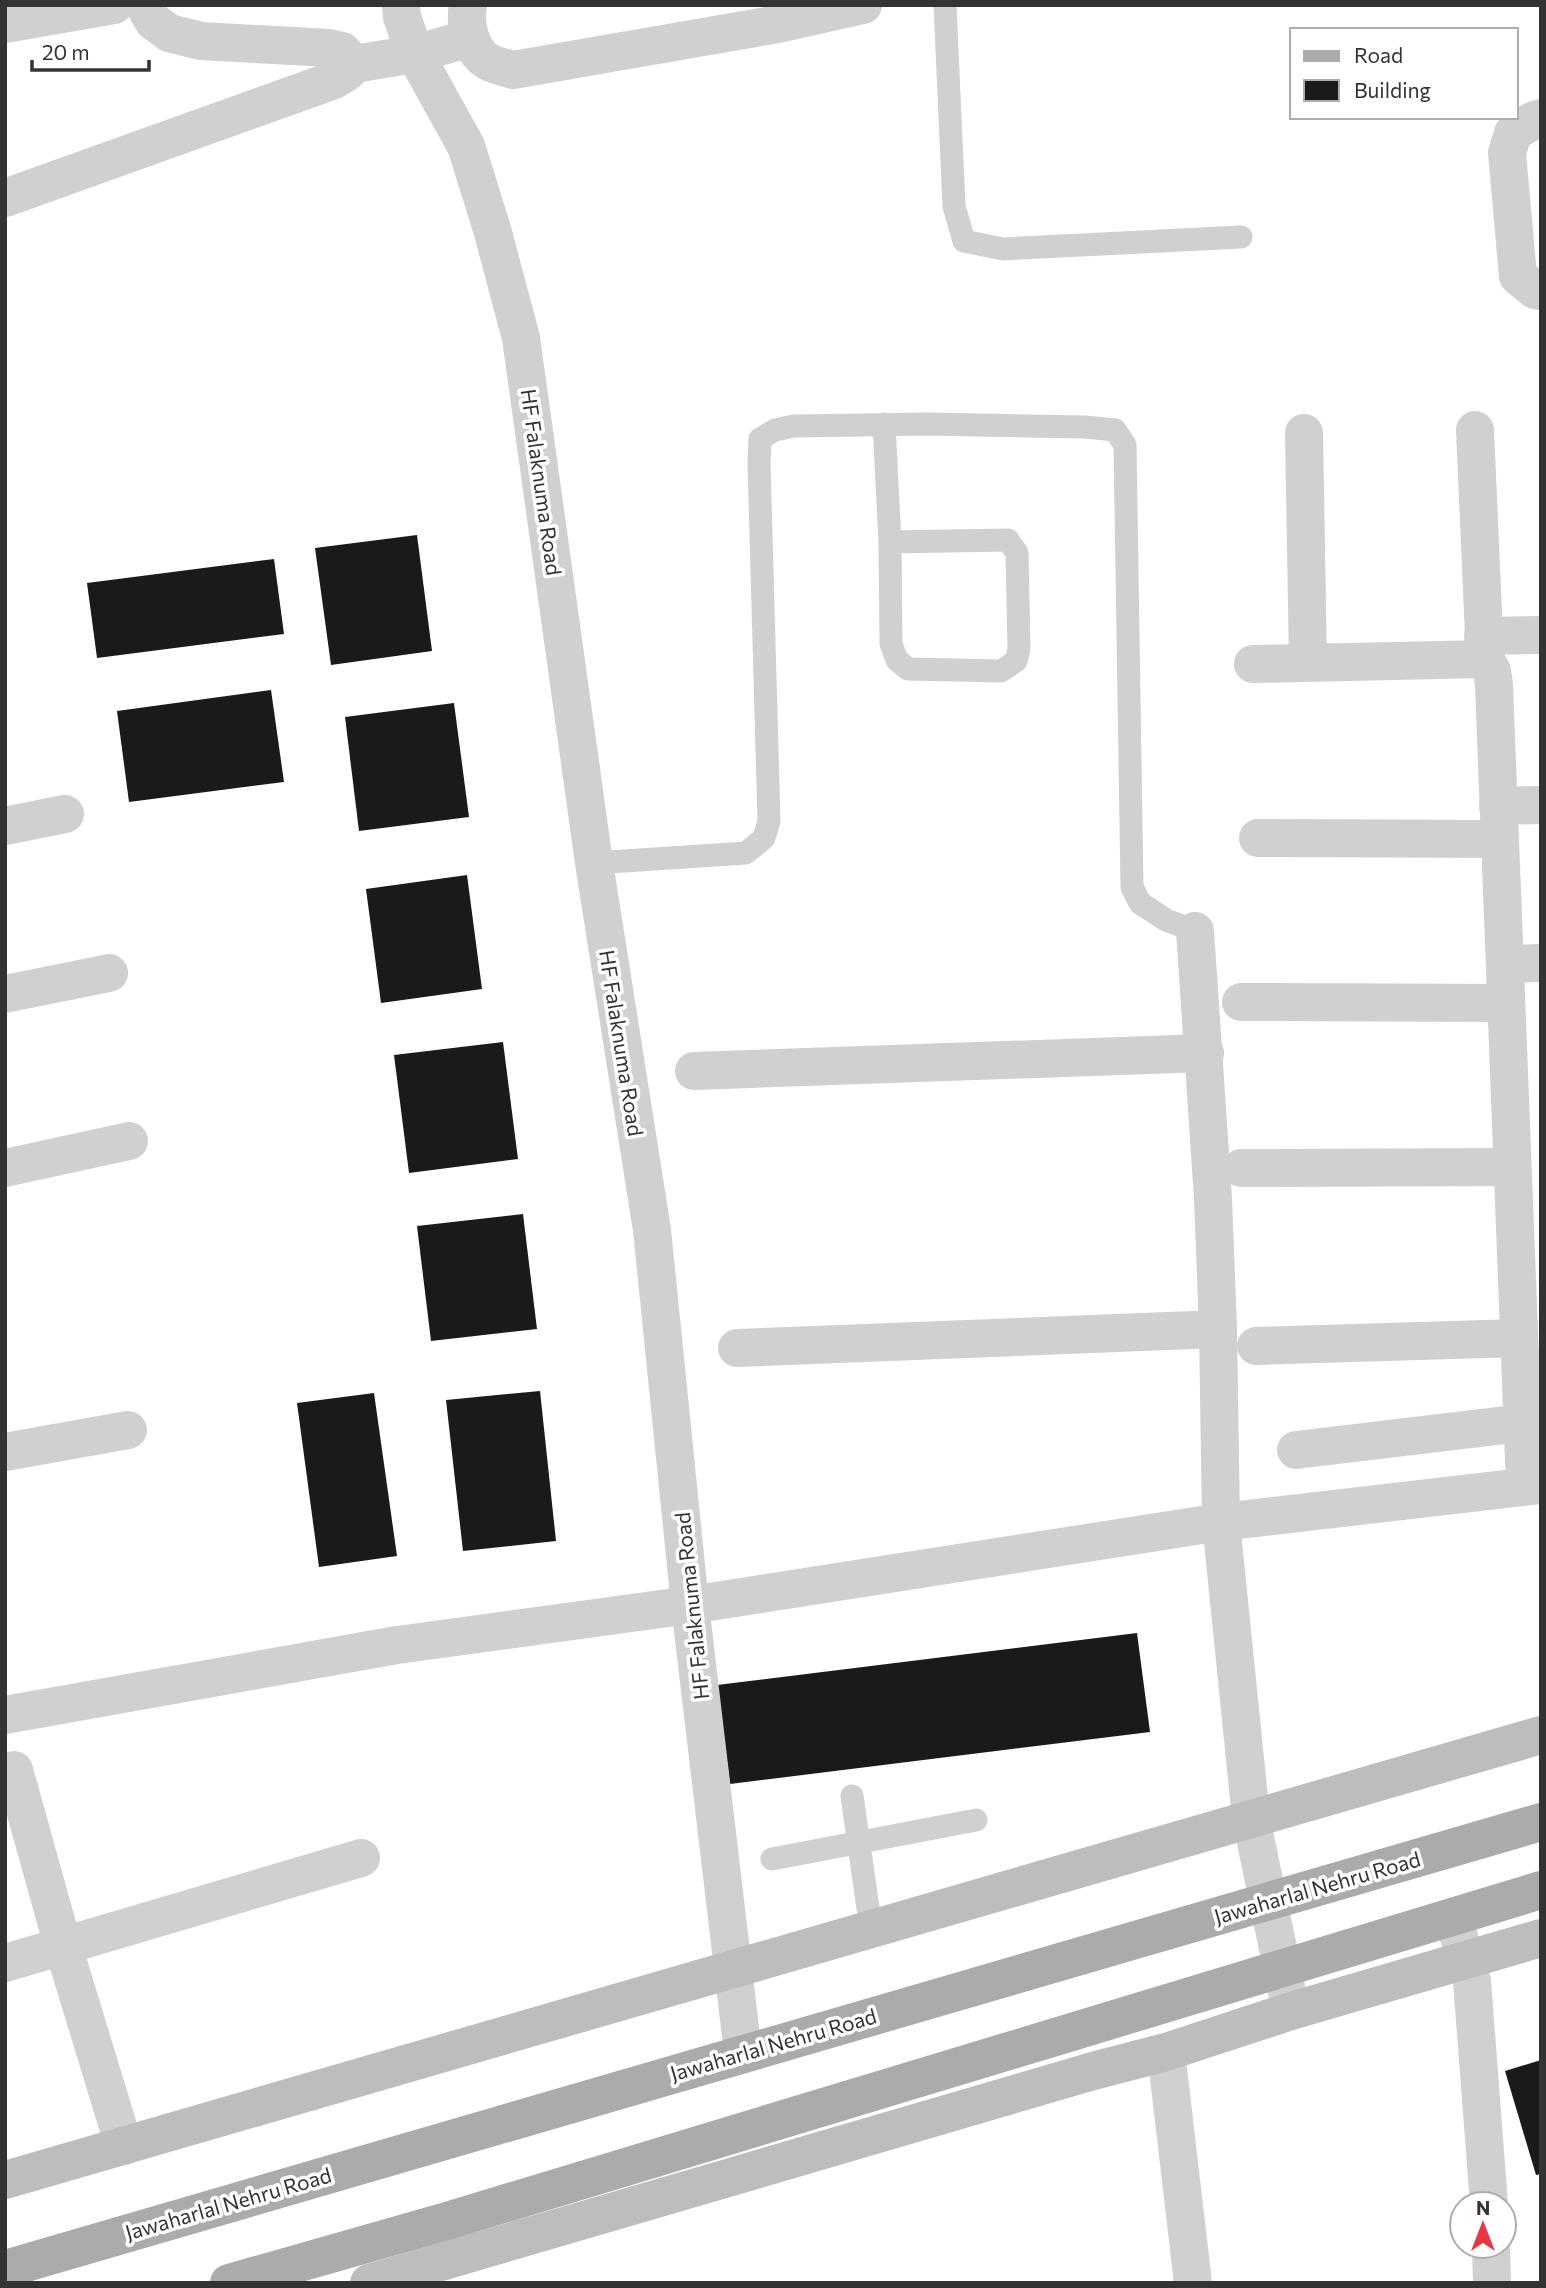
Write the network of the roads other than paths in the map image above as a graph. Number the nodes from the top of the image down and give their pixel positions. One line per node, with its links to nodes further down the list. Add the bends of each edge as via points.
1 (114, 5): 7 (street)
2 (144, 5): 9 (street, via 153,21 169,33 201,41 328,48 342,51)
3 (401, 5): 8 (street, HF Falaknuma Road)
4 (863, 5): 6 (street, via 513,69 490,63 479,53)
5 (945, 5): 12 (lane, via 954,206 964,241 1003,250)
6 (469, 22): 8 (street)
7 (5, 24)
8 (415, 54): 9 (street); 27 (street, HF Falaknuma Road, via 466,146 521,338)
9 (354, 64): 11 (street, via 334,80)
10 (1541, 118): 13 (street, via 1513,133 1507,153 1518,276)
11 (5, 198)
12 (1241, 237)
13 (1541, 291)
14 (884, 424): 17 (lane); 27 (lane, via 794,426 760,439 769,821 764,838 746,853); 28 (lane, via 1085,427 1115,430 1125,445 1132,887 1140,903)
15 (1475, 430): 19 (street)
16 (1304, 433): 20 (street)
17 (890, 542): 17 (lane, via 891,644 897,660 908,669 1001,671 1016,661 1017,553 1008,540)
18 (1541, 635): 19 (street)
19 (1484, 648): 20 (street); 24 (street, via 1494,685)
20 (1308, 662): 21 (street)
21 (1253, 664)
22 (1541, 805): 24 (street)
23 (65, 814): 25 (street)
24 (1499, 823): 26 (street); 29 (street)
25 (5, 826)
26 (1258, 838)
27 (594, 863): 51 (street, HF Falaknuma Road, via 652,1230)
28 (1195, 931): 34 (street)
29 (1523, 963): 33 (street)
30 (109, 973): 31 (street)
31 (5, 994)
32 (1241, 1002): 33 (street)
33 (1506, 1003): 36 (street)
34 (1205, 1053): 35 (street); 42 (street)
35 (694, 1071)
36 (1526, 1128): 38 (street)
37 (129, 1141): 39 (street)
38 (1512, 1167): 40 (street); 41 (street)
39 (5, 1168)
40 (1241, 1168)
41 (1526, 1314): 43 (street); 45 (street)
42 (1218, 1329): 44 (street); 50 (street)
43 (1256, 1346)
44 (737, 1348)
45 (1528, 1405): 47 (street); 49 (street)
46 (128, 1430): 48 (street)
47 (1296, 1450)
48 (5, 1452)
49 (1533, 1485): 50 (street)
50 (1221, 1522): 51 (street); 56 (street)
51 (690, 1605): 52 (street, via 397,1645); 71 (street, HF Falaknuma Road)
52 (5, 1715)
53 (1541, 1735): 56 (street)
54 (14, 1770): 67 (street)
55 (852, 1796): 59 (lane)
56 (1251, 1818): 63 (street); 65 (street)
57 (976, 1820): 59 (lane)
58 (1541, 1822): 63 (main road, Jawaharlal Nehru Road)
59 (859, 1844): 61 (lane); 65 (lane)
60 (360, 1858): 67 (street)
61 (772, 1859)
62 (1541, 1890): 64 (main road)
63 (1269, 1901): 70 (street); 74 (main road, Jawaharlal Nehru Road)
64 (1453, 1917): 68 (street); 70 (main road)
65 (871, 1929): 71 (street)
66 (1541, 1938): 68 (street)
67 (63, 1946): 69 (street); 75 (street)
68 (1466, 1959): 72 (street); 77 (street, via 1472,1982)
69 (5, 1964)
70 (1282, 1968): 72 (street); 81 (main road)
71 (732, 1970): 74 (street, HF Falaknuma Road); 75 (street)
72 (1291, 2011): 73 (street)
73 (1167, 2052): 80 (street); 82 (street)
74 (743, 2053): 79 (main road, Jawaharlal Nehru Road)
75 (124, 2146): 76 (street)
76 (5, 2180)
77 (1488, 2190)
78 (1491, 2260): 83 (street)
79 (5, 2269)
80 (371, 2282)
81 (229, 2283)
82 (1193, 2283)
83 (1492, 2283)

